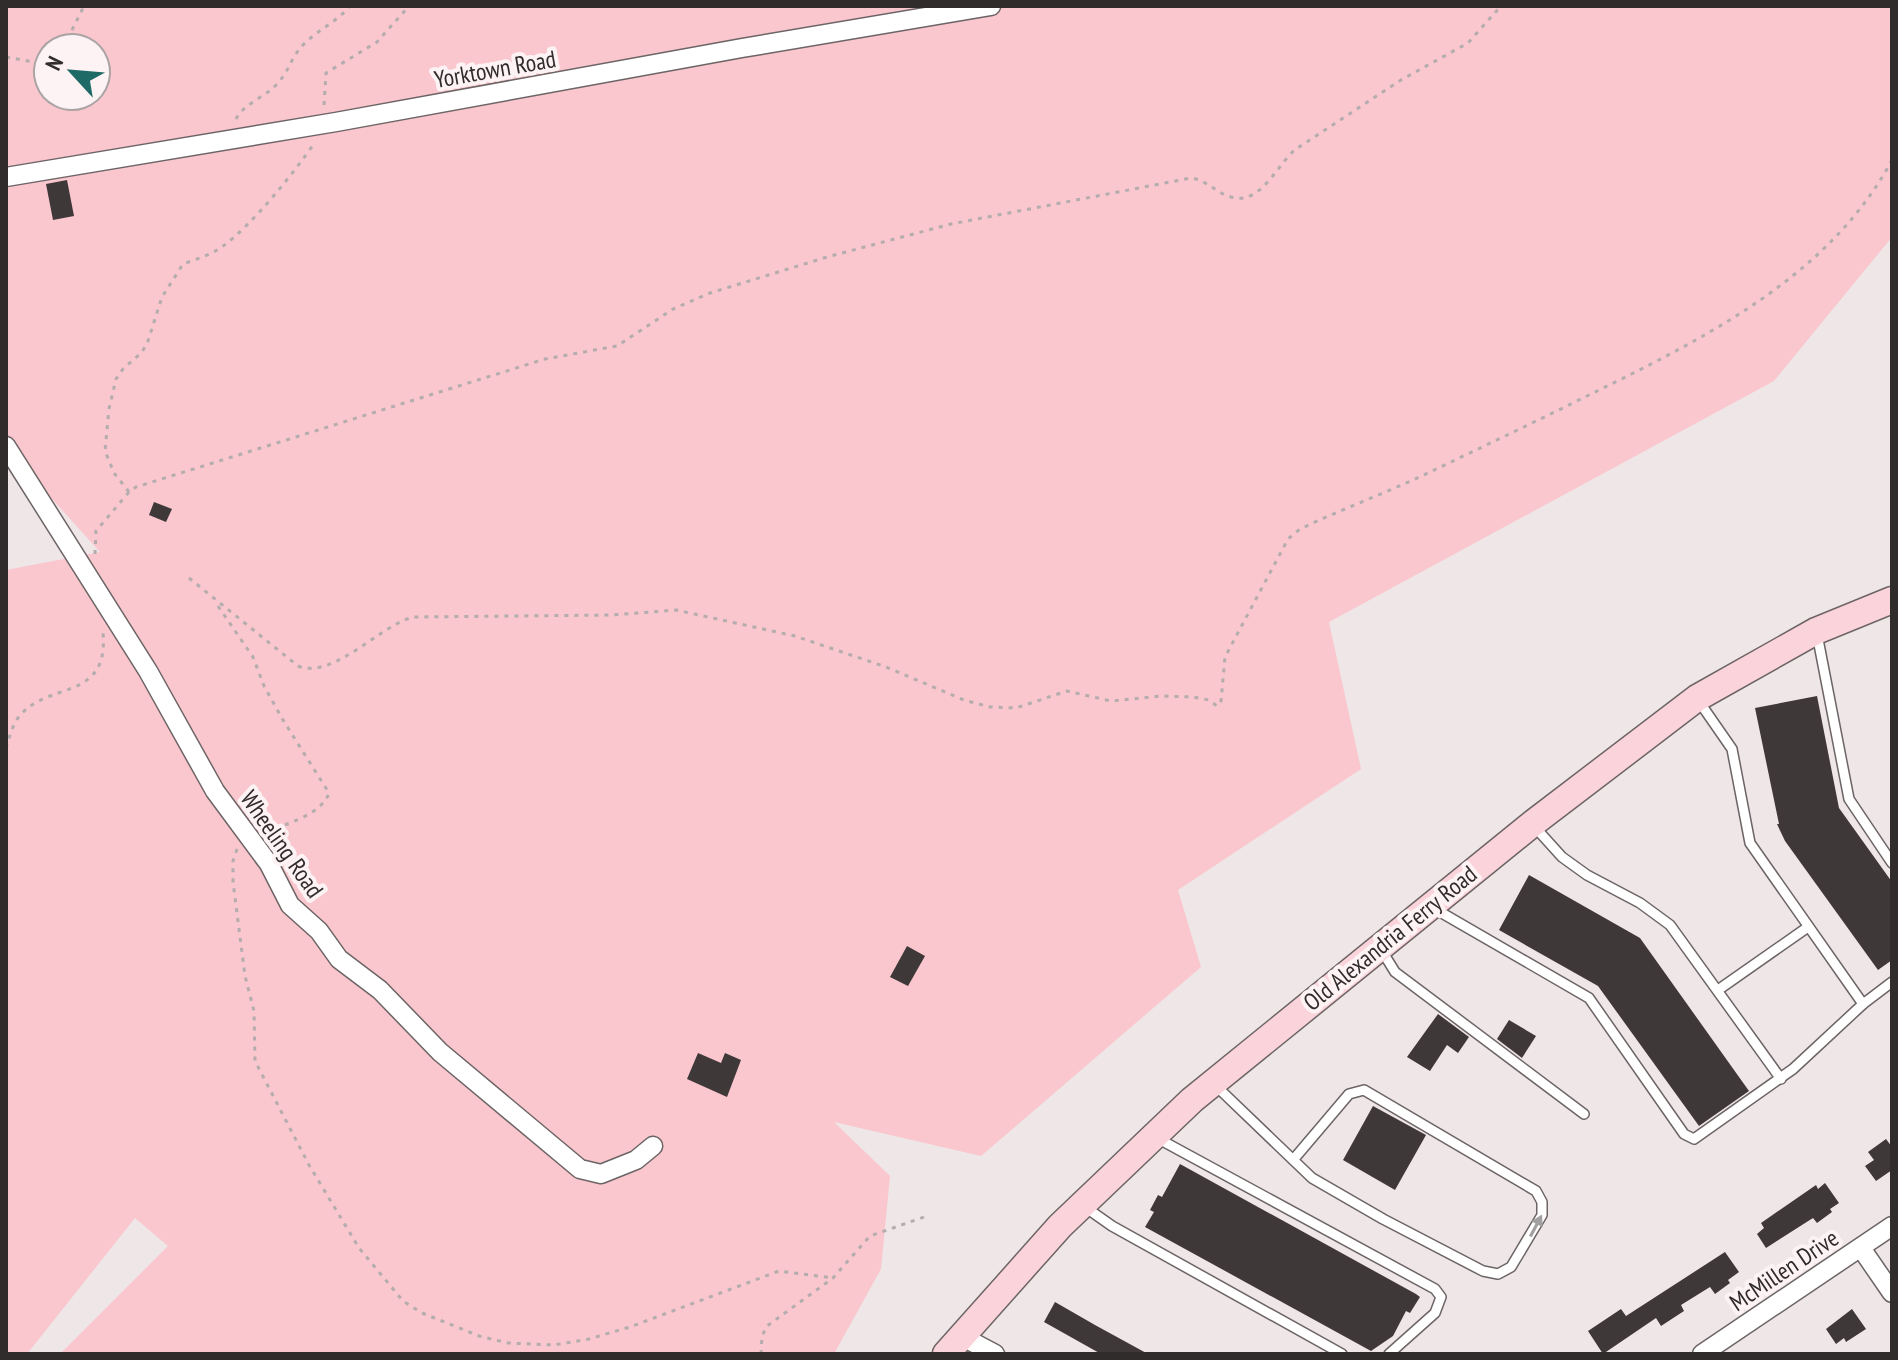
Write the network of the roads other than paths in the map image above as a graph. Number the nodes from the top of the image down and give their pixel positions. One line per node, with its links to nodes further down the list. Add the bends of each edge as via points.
1 (991, 6): 2 (street, Yorktown Road)
2 (6, 177)
3 (7, 449): 19 (street, Wheeling Road, via 148,671 215,791 269,864 290,905 319,931 339,959 580,1169 601,1174 636,1160)
4 (1892, 600): 5 (main road, Old Alexandria Ferry Road)
5 (1816, 631): 6 (main road, Old Alexandria Ferry Road); 8 (lane, via 1849,799)
6 (1697, 698): 7 (main road, Old Alexandria Ferry Road); 10 (lane, via 1732,749 1750,843)
7 (1532, 824): 9 (main road, Old Alexandria Ferry Road); 13 (lane, via 1562,857 1670,925)
8 (1892, 863)
9 (1430, 905): 11 (main road, Old Alexandria Ferry Road); 15 (lane, via 1589,998 1689,1137 1700,1137)
10 (1808, 927): 13 (lane); 14 (lane)
11 (1380, 948): 16 (main road, Old Alexandria Ferry Road); 17 (lane, via 1395,972)
12 (1892, 982): 14 (lane)
13 (1718, 990): 15 (lane)
14 (1863, 1004): 15 (lane)
15 (1781, 1079)
16 (1212, 1083): 18 (main road, Old Alexandria Ferry Road); 20 (lane)
17 (1584, 1114)
18 (1154, 1136): 21 (main road, Old Alexandria Ferry Road); 28 (lane, via 1435,1289 1441,1297 1435,1313)
19 (653, 1146)
20 (1293, 1160): 20 (lane, one-way to 20, via 1312,1178 1483,1271 1498,1274 1511,1267 1542,1215 1536,1191 1364,1090 1349,1094)
21 (1082, 1205): 25 (main road, Old Alexandria Ferry Road); 27 (lane)
22 (1892, 1226): 23 (street, McMillen Drive)
23 (1861, 1248): 24 (street); 29 (street, McMillen Drive)
24 (1892, 1293)
25 (954, 1345): 26 (street)
26 (995, 1354)
27 (1342, 1354)
28 (1389, 1354)
29 (1702, 1354)

